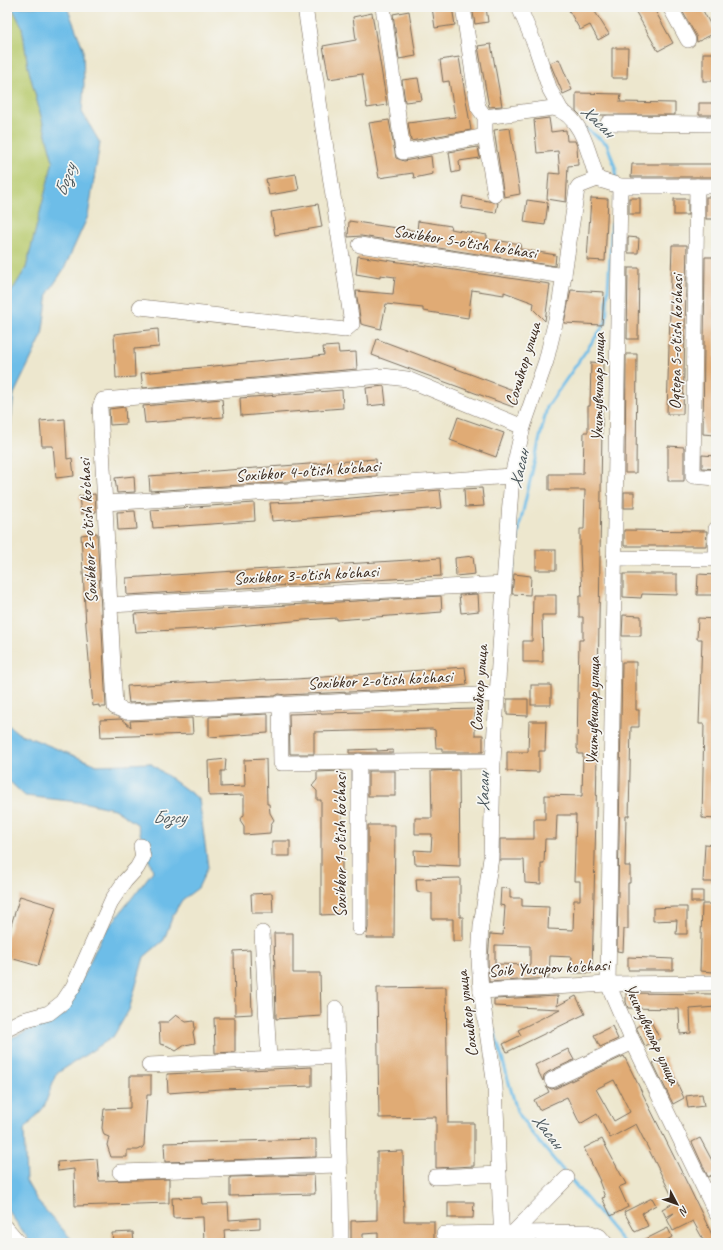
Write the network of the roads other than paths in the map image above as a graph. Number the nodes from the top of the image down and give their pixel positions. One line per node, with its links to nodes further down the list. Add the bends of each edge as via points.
1 (305, 7): 18 (street, via 352,324 345,330)
2 (383, 7): 11 (street, via 403,152)
3 (463, 7): 8 (street, via 478,108)
4 (519, 7): 7 (street, Укитувчилар улица, via 550,90)
5 (670, 7): 6 (street)
6 (688, 40)
7 (561, 110): 8 (street, via 553,108); 12 (street, Укитувчилар улица, via 581,132)
8 (485, 117): 11 (street)
9 (608, 122): 10 (street)
10 (716, 124)
11 (485, 136): 15 (street)
12 (609, 182): 13 (street); 17 (street, Сохибкор улица, via 579,186 576,189); 24 (street, Укитувчилар улица)
13 (697, 186): 14 (street); 21 (street, Oqtepa 5-o'tish ko'chasi, via 693,476)
14 (716, 186)
15 (495, 195)
16 (360, 245): 17 (street, Soxibkor 5-o'tish ko'chasi)
17 (564, 276): 19 (street, Сохибкор улица, via 546,361)
18 (140, 307)
19 (523, 427): 20 (street, Сохибкор улица); 22 (street, Soxibkor 2-o'tish ko'chasi, via 407,379 383,376 103,400 100,407)
20 (512, 476): 22 (street, Soxibkor 4-o'tish ko'chasi); 26 (street, Сохибкор улица)
21 (716, 478)
22 (106, 504): 27 (street, Soxibkor 2-o'tish ko'chasi)
23 (716, 529): 25 (street)
24 (614, 558): 25 (street); 36 (street, Укитувчилар улица)
25 (716, 559)
26 (504, 584): 27 (street, Soxibkor 3-o'tish ko'chasi); 28 (street, Сохибкор улица)
27 (110, 605): 29 (street, Soxibkor 2-o'tish ko'chasi, via 115,707 120,710 127,712)
28 (498, 694): 29 (street, Soxibkor 2-o'tish ko'chasi); 31 (street, Сохибкор улица)
29 (280, 703): 30 (street, Soxibkor 1-o'tish ko'chasi, via 281,763)
30 (359, 761): 31 (street, Soxibkor 1-o'tish ko'chasi); 33 (street, Soxibkor 1-o'tish ko'chasi)
31 (493, 761): 37 (street, Сохибкор улица, via 491,858 479,960)
32 (141, 846): 39 (street, via 143,857 112,900 73,987 63,1002 49,1013 23,1020)
33 (359, 928)
34 (262, 933): 42 (street)
35 (716, 983): 36 (street, Soib Yusupov ko'chasi)
36 (608, 984): 37 (street, Soib Yusupov ko'chasi); 40 (street, Укитувчилар улица)
37 (481, 990): 47 (street, Сохибкор улица, via 495,1086)
38 (336, 1008): 41 (street)
39 (7, 1028)
40 (633, 1042): 44 (street); 50 (street, Укитувчилар улица)
41 (337, 1056): 42 (street); 45 (street)
42 (269, 1059): 43 (street)
43 (150, 1064)
44 (552, 1080)
45 (338, 1164): 46 (street); 56 (street)
46 (120, 1172)
47 (499, 1174): 48 (street); 53 (street, Сохибкор улица)
48 (435, 1177)
49 (567, 1178): 53 (street)
50 (716, 1213)
51 (7, 1229): 55 (street)
52 (444, 1234): 53 (street)
53 (505, 1236): 54 (street)
54 (570, 1238): 57 (street, via 588,1232 599,1236)
55 (20, 1243)
56 (341, 1243)
57 (605, 1243)

